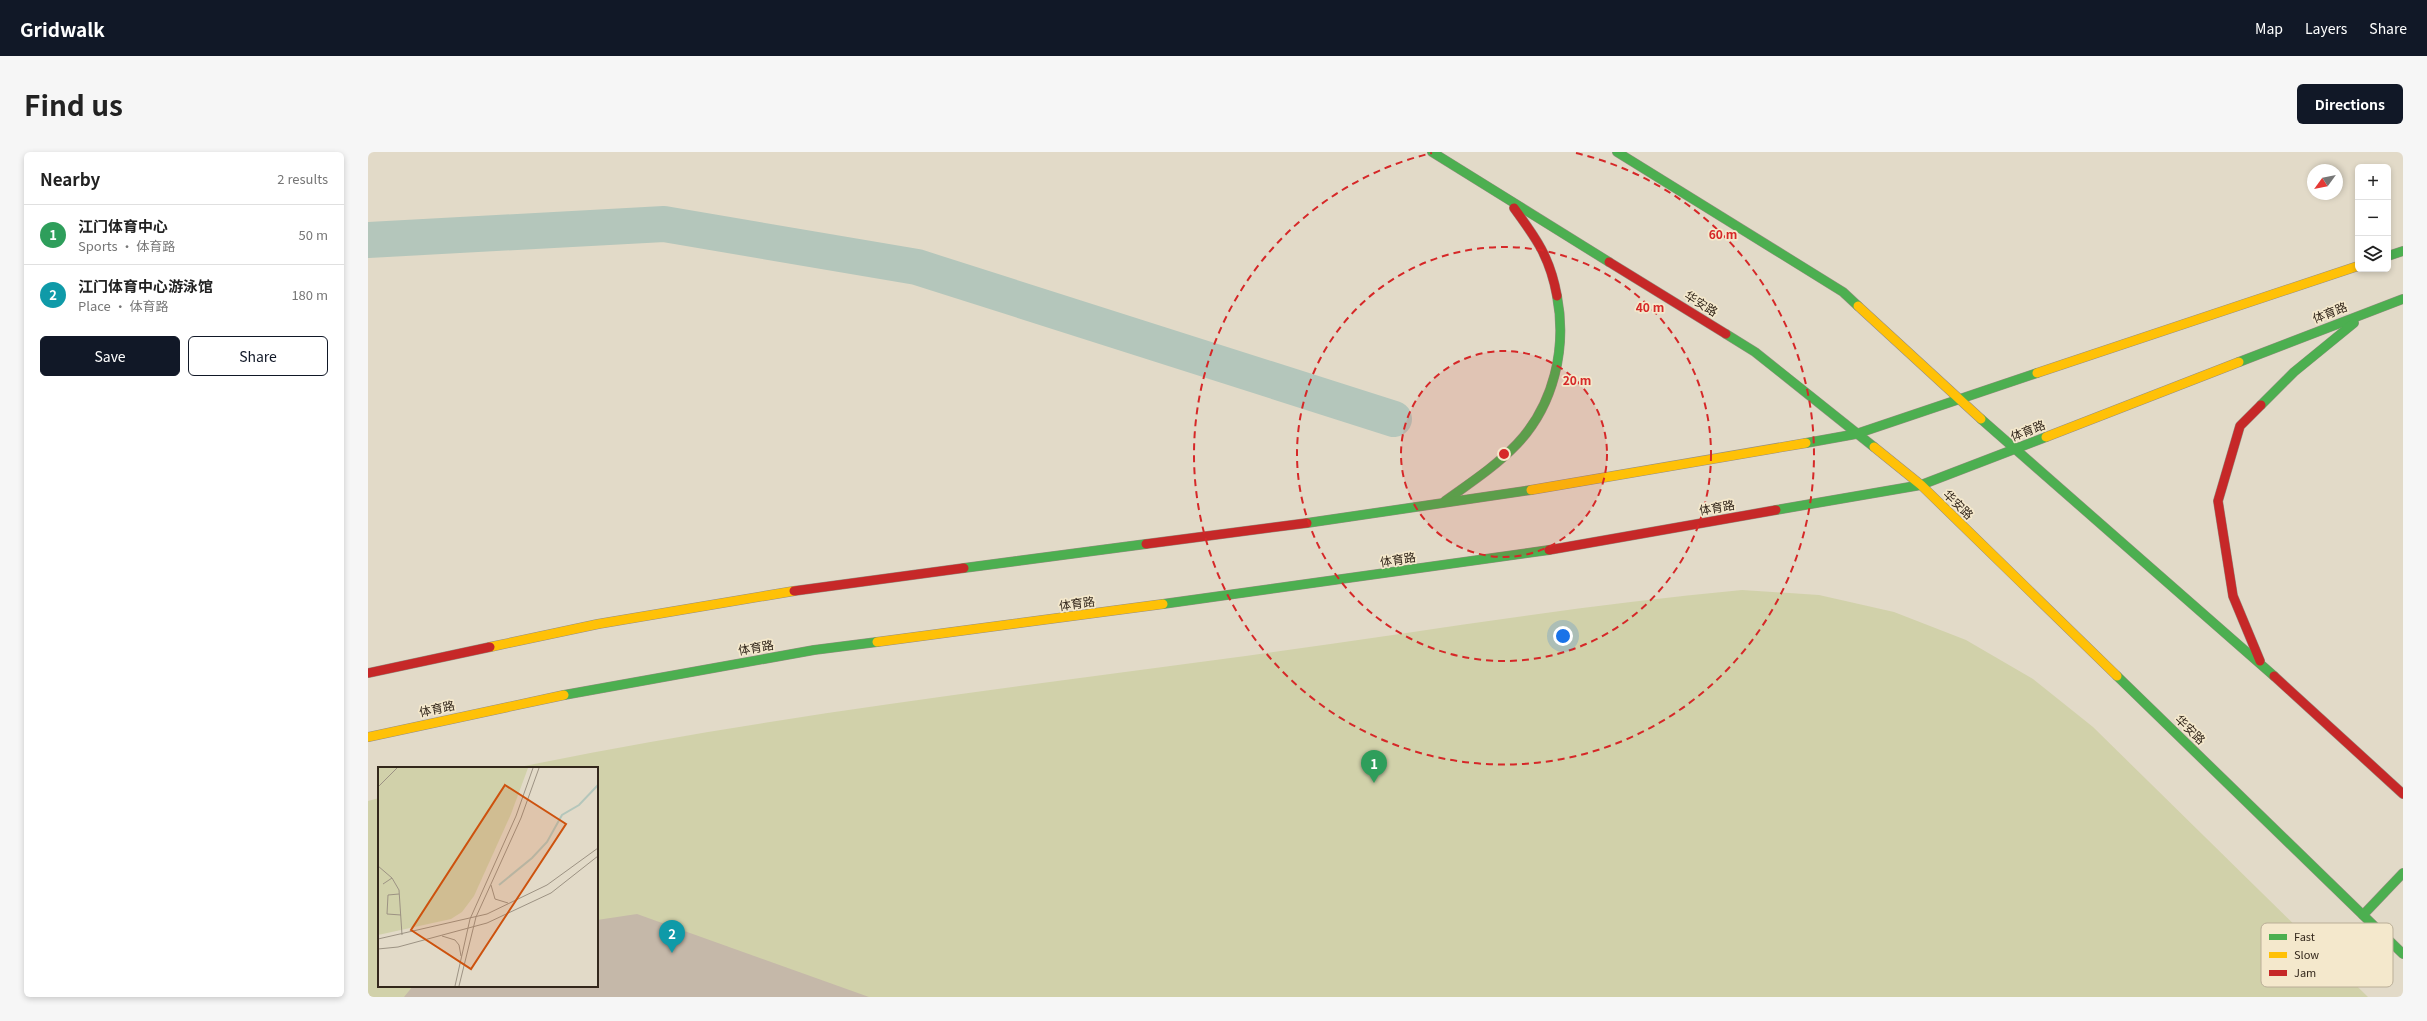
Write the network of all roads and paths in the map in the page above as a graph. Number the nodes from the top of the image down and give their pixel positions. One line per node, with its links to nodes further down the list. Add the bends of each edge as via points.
1 (1432, 152): 3 (main road, 华安路)
2 (1617, 152): 9 (main road, via 1843,292)
3 (1485, 184): 10 (main road, 华安路, via 1755,352); 13 (main road, via 1513,207 1534,234 1550,266 1558,293 1562,335 1556,370 1545,404 1527,433 1502,459)
4 (2403, 251): 5 (main road)
5 (2391, 255)
6 (2355, 267): 9 (main road)
7 (2403, 299): 8 (main road, 体育路)
8 (2371, 310): 11 (main road, 体育路); 14 (main road, via 2294,372 2240,426 2237,433 2218,501 2233,596)
9 (1959, 399): 10 (main road); 11 (main road)
10 (1856, 434): 12 (main road, 华安路); 13 (main road)
11 (2015, 449): 12 (main road, 体育路); 14 (main road)
12 (1920, 486): 16 (main road, 体育路, via 1561,548 1381,575 814,650 610,685); 19 (main road, 华安路)
13 (1441, 503): 15 (main road, via 805,589 598,624)
14 (2262, 666): 17 (main road)
15 (368, 673)
16 (368, 737)
17 (2403, 794)
18 (2403, 873): 19 (main road)
19 (2363, 916): 20 (main road, 华安路)
20 (2370, 923)
21 (2393, 944): 22 (main road, 华安路)
22 (2403, 954)

